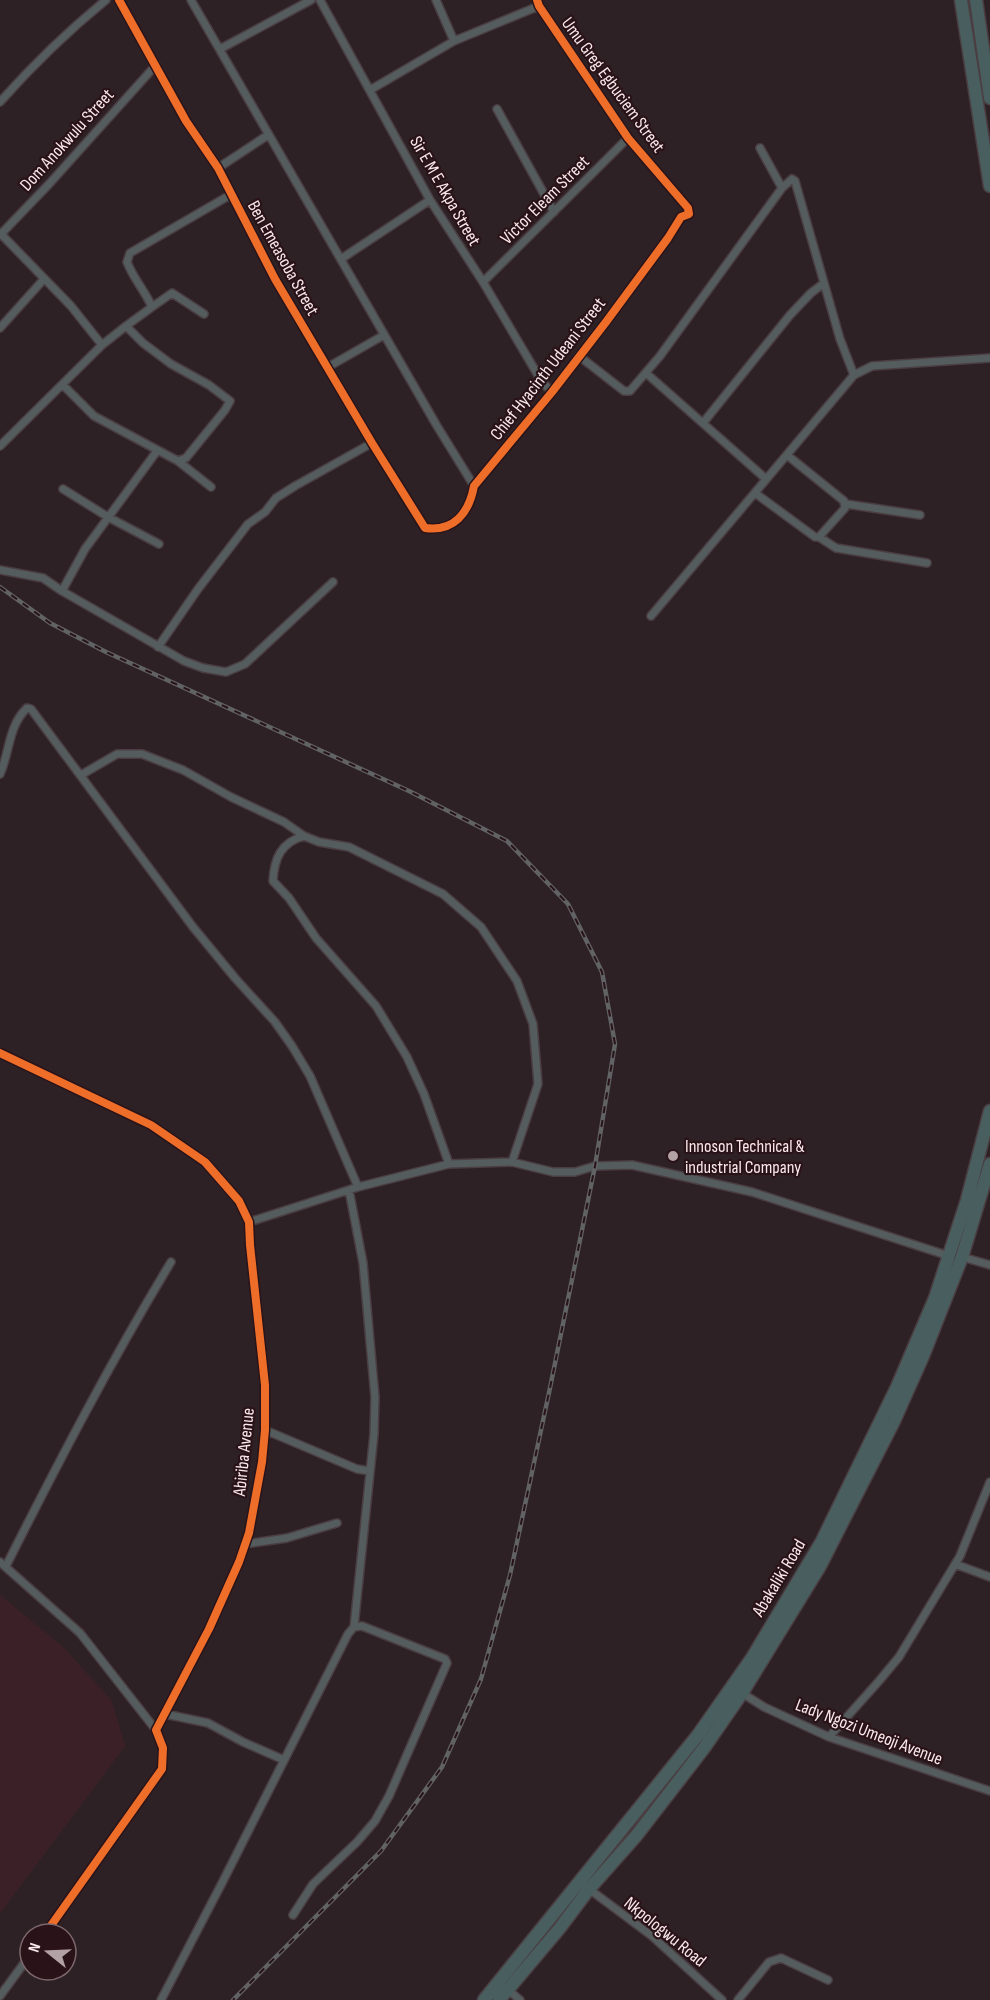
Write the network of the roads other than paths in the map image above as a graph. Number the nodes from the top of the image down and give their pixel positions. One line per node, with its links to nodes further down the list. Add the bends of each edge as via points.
1 (106, 0): 15 (street, via 32,66)
2 (119, 0): 12 (street, Ben Emeasoba Street)
3 (191, 0): 11 (street)
4 (311, 0): 11 (street)
5 (320, 0): 13 (street, Sir E M E Akpa Street)
6 (436, 0): 10 (street)
7 (961, 0): 21 (highway)
8 (976, 0): 14 (highway)
9 (538, 3): 10 (street); 18 (street, Umu Greg Egbuciem Street)
10 (454, 41): 13 (street)
11 (220, 49): 17 (street)
12 (156, 65): 20 (street, Ben Emeasoba Street, via 186,121); 27 (street, Dom Anokwulu Street)
13 (370, 90): 24 (street, Sir E M E Akpa Street)
14 (990, 98)
15 (0, 102)
16 (497, 109): 25 (street)
17 (268, 135): 20 (street); 28 (street)
18 (628, 138): 25 (street, Victor Eleam Street); 26 (street, Umu Greg Egbuciem Street)
19 (760, 148): 22 (street)
20 (218, 168): 23 (street, Ben Emeasoba Street)
21 (990, 186)
22 (782, 188): 31 (street, via 792,179 795,181); 41 (street)
23 (230, 195): 32 (street, via 130,254 126,262); 40 (street, Ben Emeasoba Street)
24 (430, 200): 28 (street); 30 (street, Sir E M E Akpa Street)
25 (554, 212): 30 (street, Victor Eleam Street)
26 (689, 214): 38 (street, Chief Hyacinth Udeani Street, via 681,217)
27 (0, 234): 29 (street)
28 (341, 259): 36 (street)
29 (44, 279): 35 (street); 37 (street)
30 (483, 282): 44 (street, Sir E M E Akpa Street, via 542,382)
31 (824, 283): 42 (street); 45 (street, via 790,315)
32 (152, 307): 33 (street, via 172,293); 34 (street)
33 (204, 314)
34 (126, 326): 37 (street); 50 (street, via 143,344 230,401 186,458)
35 (0, 328)
36 (384, 335): 40 (street); 52 (street)
37 (102, 345): 43 (street)
38 (579, 356): 41 (street, via 628,392); 44 (street, Chief Hyacinth Udeani Street)
39 (990, 358): 42 (street, via 872,366)
40 (328, 367): 46 (street, Ben Emeasoba Street)
41 (646, 373): 45 (street)
42 (854, 375): 49 (street)
43 (63, 385): 47 (street); 48 (street, via 94,416)
44 (552, 392): 52 (street, Chief Hyacinth Udeani Street)
45 (703, 423): 51 (street)
46 (372, 443): 59 (street, Ben Emeasoba Street); 67 (street, via 276,498 248,524)
47 (0, 446)
48 (157, 451): 50 (street); 58 (street)
49 (787, 455): 51 (street); 56 (street)
50 (178, 461): 53 (street)
51 (766, 479): 55 (street)
52 (474, 486): 59 (street, Chief Hyacinth Udeani Street, via 471,501 459,518 438,530)
53 (211, 487)
54 (63, 489): 58 (street)
55 (754, 493): 60 (street); 66 (street)
56 (846, 504): 57 (street); 60 (street)
57 (920, 515)
58 (108, 517): 61 (street); 65 (street)
59 (425, 528)
60 (819, 537): 62 (street, via 836,548)
61 (159, 544)
62 (927, 563)
63 (0, 570): 65 (street, via 42,578)
64 (333, 582): 67 (street, via 245,664 226,672 194,665)
65 (62, 591): 67 (street)
66 (651, 616)
67 (158, 647)
68 (0, 774): 69 (street, via 15,724 27,708 36,714)
69 (81, 775): 70 (street, via 117,754 142,754 183,770); 76 (street, via 193,927 292,1046 310,1076)
70 (304, 836): 73 (street, via 349,847 443,894 482,927 510,969 532,1024 538,1084); 74 (street, via 284,846 274,867 273,881 290,898 316,938 376,1006 424,1094)
71 (0, 1053): 78 (street, Abiriba Avenue, via 151,1125 205,1162 239,1201)
72 (990, 1111): 79 (highway, Abakaliki Road)
73 (512, 1162): 74 (street); 79 (street, via 552,1172 632,1165 752,1192)
74 (449, 1164): 76 (street)
75 (990, 1164): 80 (highway, Abakaliki Road)
76 (358, 1187): 77 (street)
77 (349, 1190): 78 (street); 84 (street, via 363,1263 375,1398)
78 (249, 1222): 83 (street, Abiriba Avenue, via 265,1385)
79 (949, 1256): 106 (highway, Abakaliki Road, via 935,1298 854,1477 822,1540 752,1658 691,1744)
80 (962, 1257): 82 (street); 92 (highway, Abakaliki Road, via 903,1402 838,1533)
81 (171, 1262): 88 (street, via 130,1329)
82 (990, 1265)
83 (265, 1430): 84 (street); 87 (street, Abiriba Avenue)
84 (370, 1471): 91 (street)
85 (990, 1482): 89 (street)
86 (337, 1523): 87 (street, via 286,1538)
87 (245, 1544): 93 (street, Abiriba Avenue, via 209,1629)
88 (3, 1564): 94 (street, via 80,1633)
89 (955, 1564): 90 (street); 95 (street, via 899,1657)
90 (990, 1577)
91 (354, 1627): 96 (street, via 339,1648); 99 (street, via 362,1626 447,1663 390,1796 375,1821 312,1884)
92 (742, 1693): 95 (street, Lady Ngozi Umeoji Avenue); 98 (highway, Abakaliki Road, via 664,1801)
93 (165, 1714): 94 (street, Abiriba Avenue); 96 (street, via 208,1723)
94 (156, 1730): 100 (street, via 163,1748 162,1769)
95 (829, 1737): 97 (street, Lady Ngozi Umeoji Avenue)
96 (284, 1760): 105 (street)
97 (990, 1791)
98 (589, 1889): 103 (highway, Abakaliki Road); 109 (street, Nkpologwu Road, via 652,1936)
99 (293, 1915)
100 (54, 1922)
101 (18, 1971): 104 (street)
102 (828, 1980): 110 (street, via 781,1958 769,1962)
103 (507, 1989): 107 (highway, Abakaliki Road); 108 (street)
104 (0, 1996)
105 (161, 2000)
106 (484, 2000)
107 (499, 2000)
108 (520, 2000)
109 (722, 2000)
110 (738, 2000)

